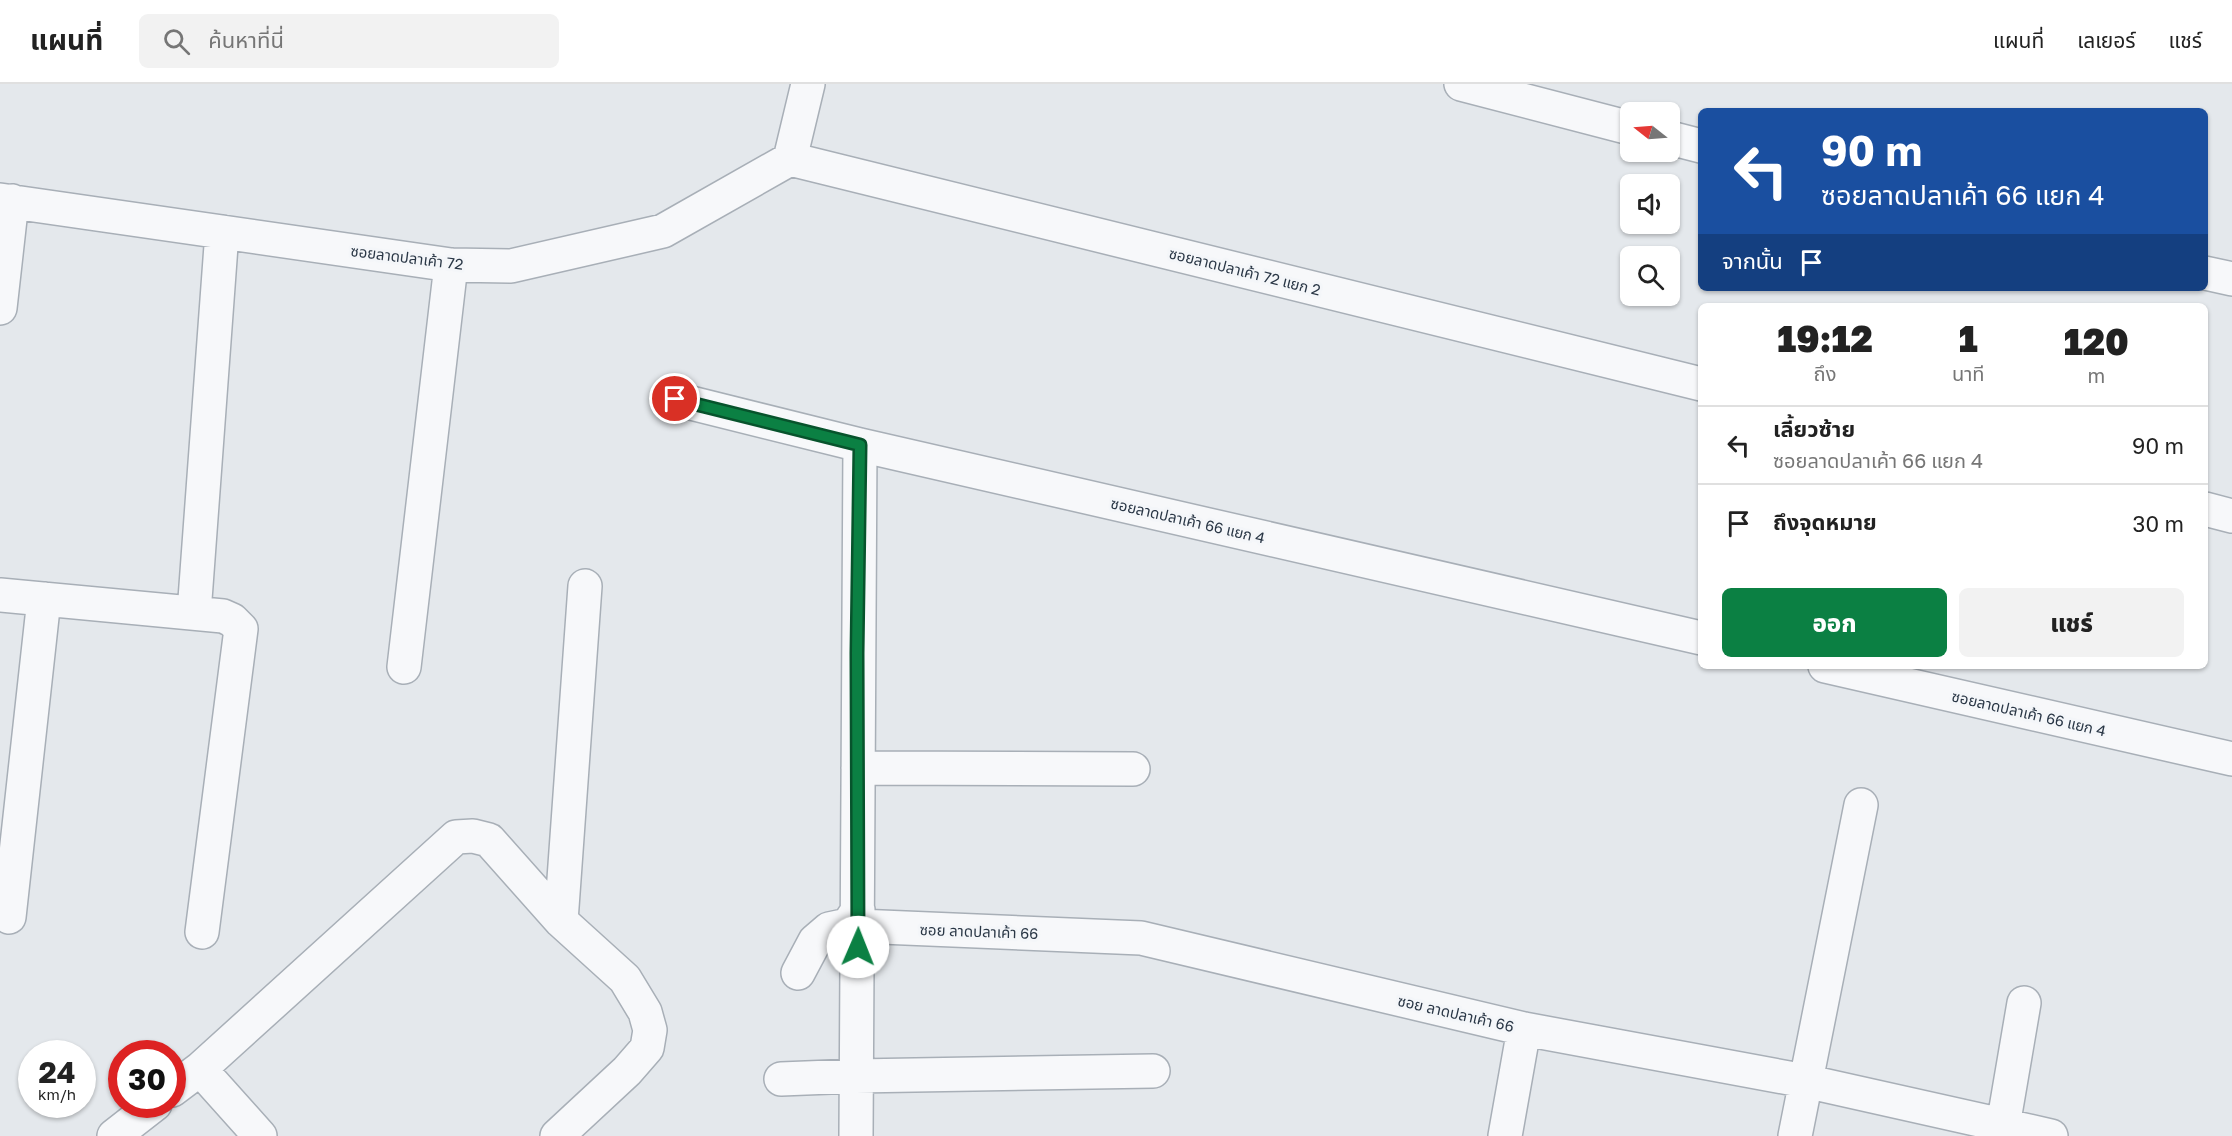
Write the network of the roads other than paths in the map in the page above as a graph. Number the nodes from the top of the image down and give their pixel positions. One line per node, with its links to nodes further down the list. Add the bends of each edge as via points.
1 (808, 84): 6 (street)
2 (1461, 84): 3 (street)
3 (1620, 125)
4 (1680, 141): 5 (street)
5 (1698, 145)
6 (790, 159): 9 (street, ซอยลาดปลาเค้า 72, via 663,231 511,266); 13 (street, ซอยลาดปลาเค้า 72 แยก 2)
7 (6, 200): 8 (street, ซอยลาดปลาเค้า 72); 12 (street)
8 (222, 231): 9 (street, ซอยลาดปลาเค้า 72); 21 (street)
9 (451, 265): 23 (street)
10 (2208, 274): 11 (street)
11 (2232, 279)
12 (0, 308)
13 (1698, 383)
14 (675, 399): 15 (street, ซอยลาดปลาเค้า 66 แยก 4)
15 (860, 445): 22 (street, ซอยลาดปลาเค้า 66 แยก 4); 26 (street)
16 (2208, 510): 17 (street)
17 (2232, 516)
18 (585, 586): 31 (street)
19 (0, 595): 20 (street)
20 (44, 599): 21 (street); 29 (street)
21 (194, 613): 32 (street, via 223,616 241,629)
22 (1698, 637)
23 (404, 667)
24 (1838, 669): 25 (street, ซอยลาดปลาเค้า 66 แยก 4)
25 (2232, 759)
26 (858, 768): 27 (street); 30 (street)
27 (1133, 769)
28 (1861, 805): 41 (street)
29 (9, 917)
30 (858, 918): 33 (street, via 829,929 815,941); 35 (street, ซอย ลาดปลาเค้า 66, via 1141,938); 38 (street)
31 (561, 921): 36 (street, via 489,840 456,837); 46 (street, via 625,979 645,1012 650,1030 647,1048 627,1071)
32 (202, 932)
33 (798, 973)
34 (2024, 1003): 43 (street)
35 (1524, 1029): 41 (street, ซอย ลาดปลาเค้า 66); 48 (street)
36 (200, 1069): 40 (street); 45 (street)
37 (1153, 1071): 38 (street)
38 (856, 1076): 39 (street); 47 (street)
39 (782, 1079)
40 (186, 1080)
41 (1805, 1081): 43 (street, ซอย ลาดปลาเค้า 66); 49 (street)
42 (137, 1118): 44 (street)
43 (2003, 1126): 50 (street, ซอย ลาดปลาเค้า 66)
44 (114, 1136)
45 (260, 1136)
46 (557, 1136)
47 (856, 1136)
48 (1505, 1136)
49 (1795, 1136)
50 (2051, 1136)

